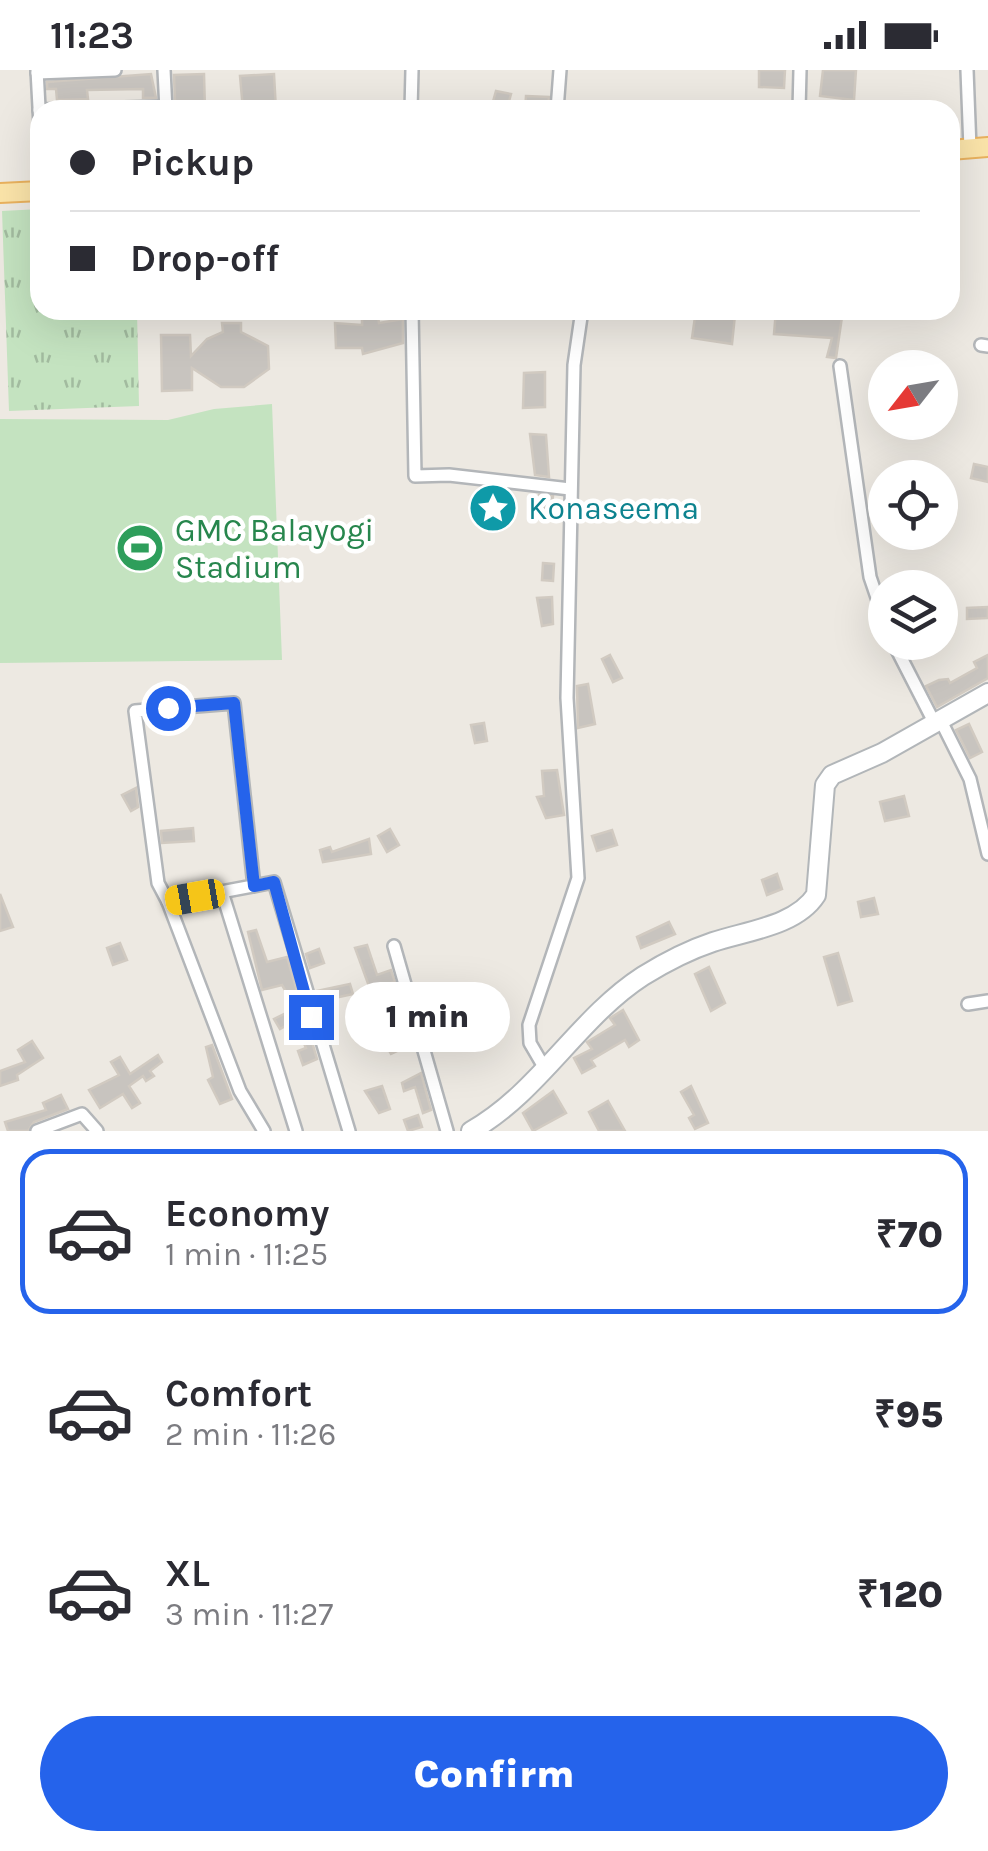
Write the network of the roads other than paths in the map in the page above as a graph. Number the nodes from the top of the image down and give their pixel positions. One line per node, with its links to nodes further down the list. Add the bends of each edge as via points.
1 (115, 70): 7 (street)
2 (164, 70): 9 (street)
3 (412, 70): 10 (street)
4 (560, 70): 11 (street)
5 (800, 70): 12 (street)
6 (967, 70): 13 (street)
7 (37, 72): 8 (street)
8 (38, 100)
9 (166, 100)
10 (411, 100)
11 (558, 100)
12 (798, 100)
13 (979, 148)
14 (30, 192): 15 (main road)
15 (0, 193)
16 (412, 320): 19 (street, via 416,476)
17 (581, 320): 19 (street)
18 (840, 366): 20 (street)
19 (570, 489): 31 (street, via 567,698 578,878 529,1025 530,1043)
20 (869, 570)
21 (903, 660): 23 (street)
22 (988, 693): 23 (main road)
23 (937, 721): 24 (street, via 970,779); 31 (main road, via 832,775 825,785 810,904 791,918 708,944 643,976)
24 (988, 854)
25 (254, 886): 26 (street); 27 (street, via 234,703 135,711 158,882); 36 (street, via 274,882)
26 (222, 892): 27 (street); 35 (street)
27 (168, 902): 34 (street, via 240,1092)
28 (394, 946): 37 (street)
29 (988, 1001): 30 (street)
30 (968, 1004)
31 (544, 1067): 38 (main road, via 501,1112)
32 (37, 1131): 33 (street, via 82,1114)
33 (96, 1131)
34 (264, 1131)
35 (296, 1131)
36 (348, 1131)
37 (447, 1131)
38 (471, 1131)

